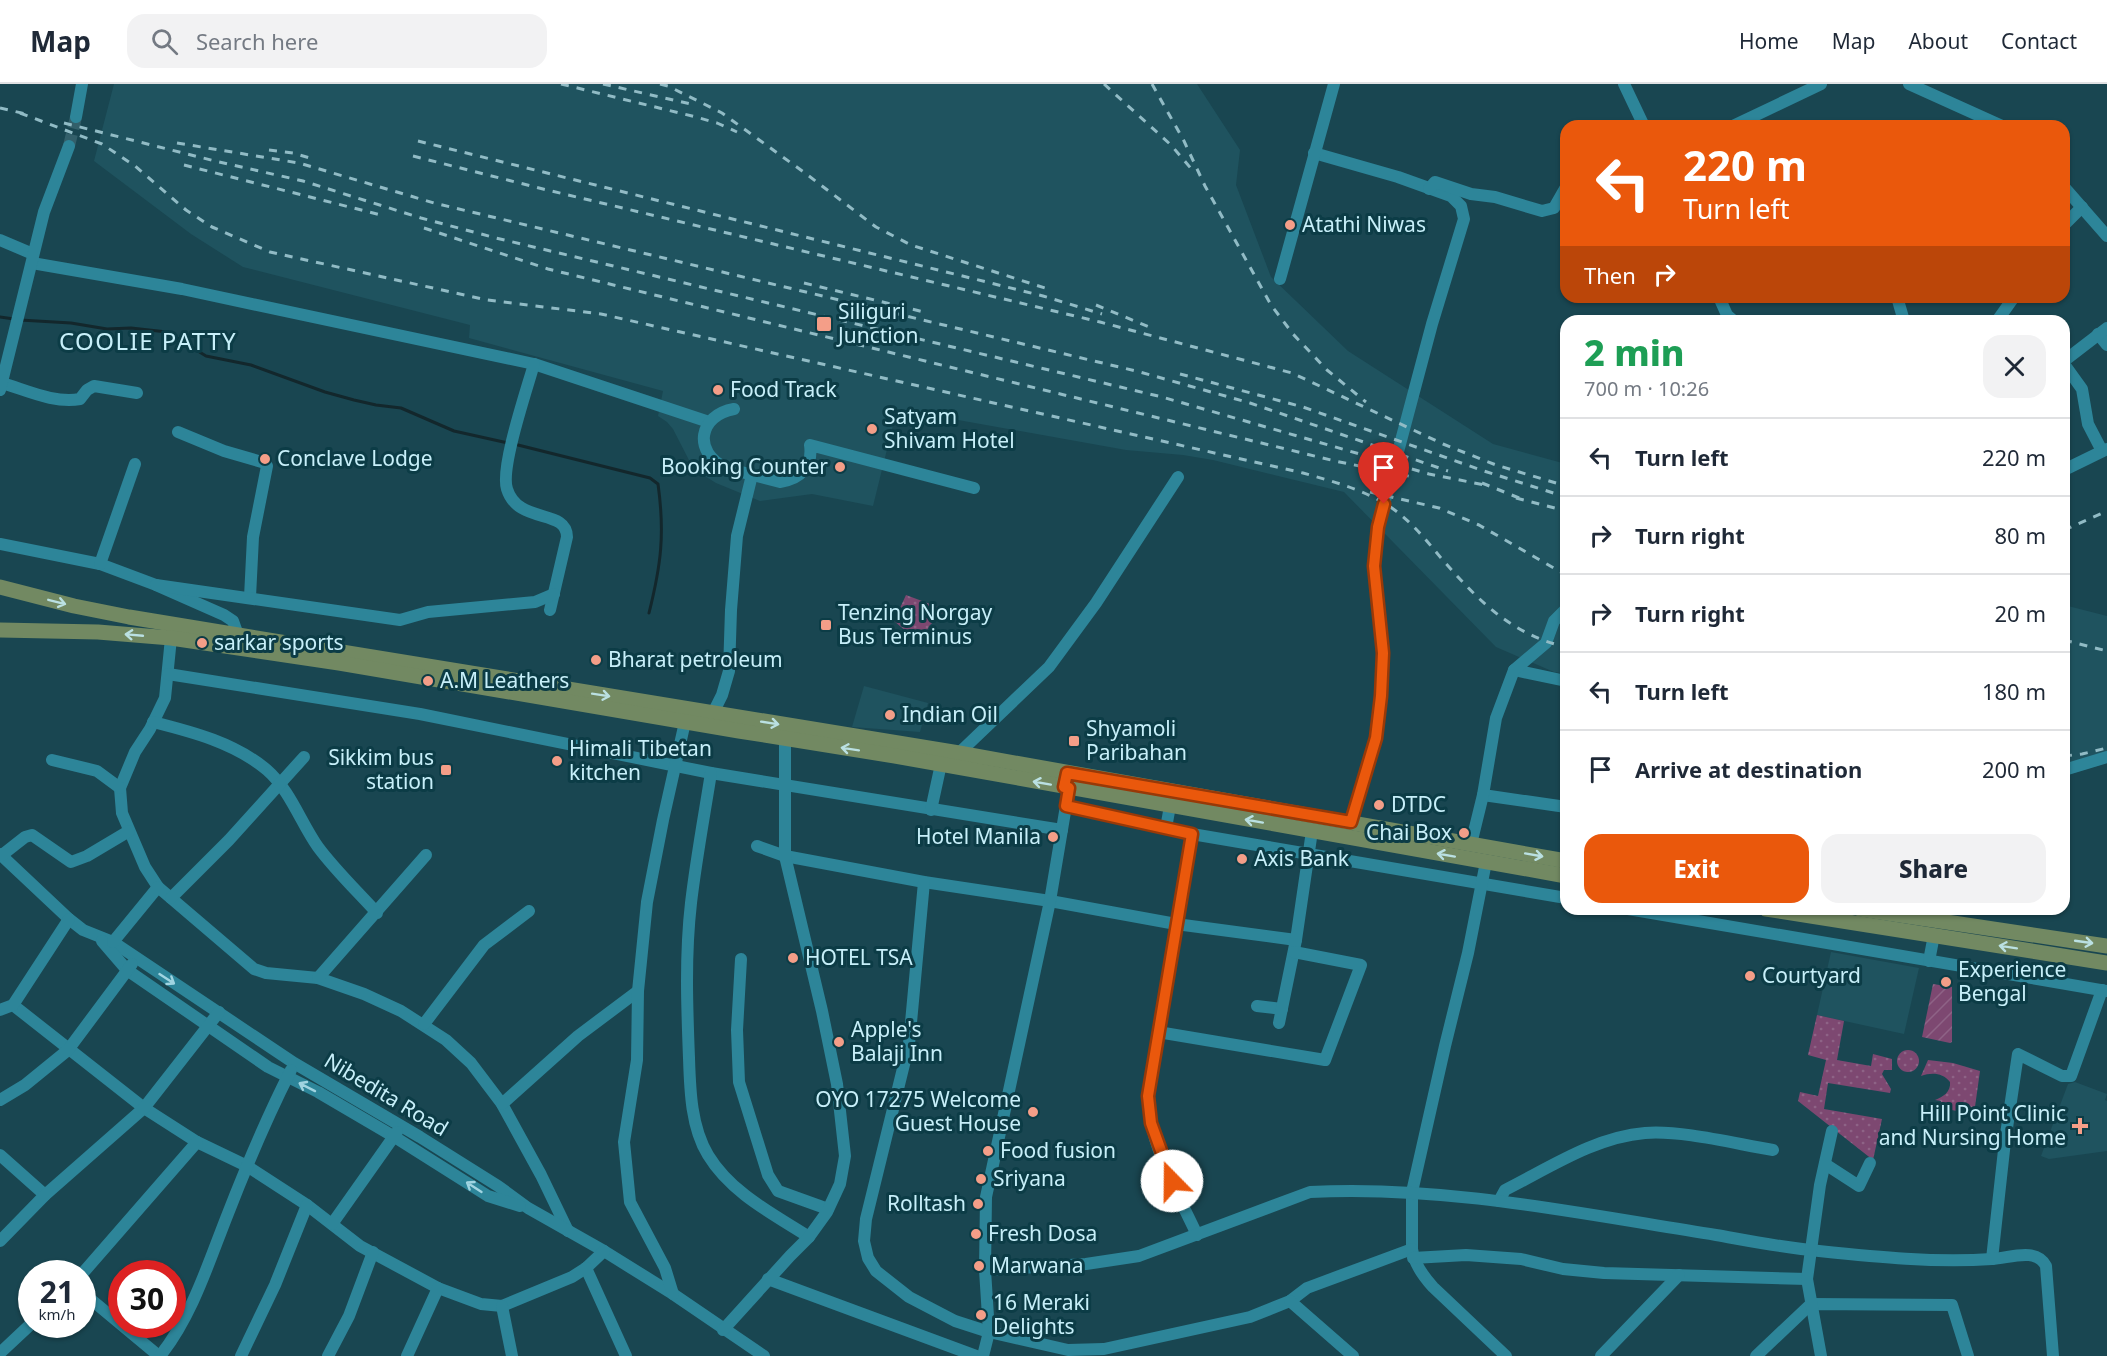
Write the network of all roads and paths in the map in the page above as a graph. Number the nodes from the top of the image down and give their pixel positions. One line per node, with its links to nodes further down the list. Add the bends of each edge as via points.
1 (82, 84): 6 (street)
2 (1334, 84): 11 (street)
3 (1624, 84): 7 (street)
4 (1821, 84): 8 (street)
5 (1909, 84): 9 (street)
6 (76, 117)
7 (1637, 120)
8 (1746, 120)
9 (1989, 120)
10 (69, 146): 19 (street, via 44,212)
11 (1314, 153): 12 (street); 20 (street)
12 (1430, 189): 14 (street, via 1435,182 1542,211 1554,208); 72 (street, via 1451,196 1461,206 1464,219 1378,527 1374,566 1383,653 1376,738)
13 (2070, 194): 15 (street)
14 (1560, 198)
15 (2082, 207): 16 (street); 17 (street)
16 (2070, 219)
17 (2105, 231)
18 (0, 240): 19 (street)
19 (32, 259): 24 (street); 26 (street)
20 (1280, 279)
21 (2102, 331): 22 (street); 23 (street)
22 (2107, 345)
23 (2070, 358)
24 (534, 364): 29 (street); 41 (street, via 509,453 505,482 511,498 523,510 555,519 566,530)
25 (2070, 372): 31 (street, via 2082,389 2088,424)
26 (1, 386): 27 (street, via 69,400 80,399 94,386)
27 (137, 393)
28 (734, 409): 29 (street, via 724,410)
29 (709, 422): 34 (street, via 704,440 710,457 726,468)
30 (178, 432): 42 (street, via 267,466 253,537)
31 (2105, 450): 33 (street)
32 (135, 464): 38 (street)
33 (2070, 467)
34 (752, 474): 36 (street, via 790,481 810,462 810,445); 51 (street, via 737,536 729,671)
35 (1178, 477): 55 (street, via 1049,668)
36 (974, 488)
37 (0, 544): 38 (street)
38 (100, 564): 39 (street)
39 (156, 585): 42 (street); 46 (street, via 224,615 233,621)
40 (0, 587): 46 (main road, one-way to 46, via 105,612)
41 (554, 594): 42 (street, via 535,602 428,612 400,620); 43 (street)
42 (250, 597)
43 (550, 610)
44 (1560, 615): 48 (street, via 1546,643)
45 (0, 630): 47 (main road, one-way to 45)
46 (238, 635): 51 (main road, one-way to 51)
47 (171, 638): 49 (street); 53 (main road)
48 (1514, 670): 50 (street); 67 (street, via 1496,718)
49 (168, 674): 52 (street, via 165,698); 60 (street, via 420,714)
50 (1560, 680)
51 (712, 720): 53 (main road); 54 (main road); 55 (main road, one-way to 55)
52 (153, 722): 64 (street, via 201,734 251,758); 66 (street)
53 (686, 722): 60 (street)
54 (785, 739): 59 (main road, one-way to 54); 65 (street)
55 (959, 753): 63 (main road)
56 (304, 757): 64 (street)
57 (2107, 757): 61 (street)
58 (52, 760): 66 (street, via 97,771)
59 (941, 764): 63 (main road, one-way to 59); 71 (street)
60 (675, 767): 62 (street); 111 (street, via 647,902)
61 (2070, 768)
62 (711, 773): 65 (street); 146 (street, via 691,905 686,994 696,1128 708,1156 729,1180 752,1201)
63 (1067, 782): 68 (street); 69 (main road); 72 (main road)
64 (279, 784): 91 (street); 94 (street, via 319,848)
65 (784, 785): 71 (street); 84 (street)
66 (120, 788): 75 (street, via 122,813)
67 (1483, 795): 70 (street); 78 (street)
68 (1066, 806): 73 (street); 74 (street)
69 (1170, 806): 73 (street); 76 (main road, one-way to 69)
70 (1560, 806)
71 (931, 810): 74 (street)
72 (1351, 822): 78 (main road)
73 (1166, 828): 77 (street)
74 (1062, 830): 92 (street)
75 (129, 831): 80 (street, via 71,862 32,835); 89 (street)
76 (1312, 831): 81 (street); 83 (main road, one-way to 76)
77 (1192, 834): 81 (street); 99 (street)
78 (1472, 844): 83 (main road)
79 (757, 846): 84 (street)
80 (1, 854): 98 (street, Nibedita Road)
81 (1309, 854): 88 (street); 103 (street)
82 (426, 855): 94 (street)
83 (1488, 855): 85 (main road, one-way to 85); 86 (main road); 88 (street)
84 (785, 856): 87 (street); 142 (street, via 837,1084 845,1156 840,1184)
85 (1560, 861)
86 (1560, 874)
87 (924, 882): 92 (street); 166 (street, via 909,1044 864,1241 876,1271 909,1298)
88 (1483, 884): 90 (street); 137 (street)
89 (158, 887): 91 (street); 102 (street)
90 (1560, 897)
91 (171, 898): 110 (street, via 254,969)
92 (1050, 902): 99 (street); 155 (street, via 986,1197)
93 (529, 911): 119 (street, via 484,945)
94 (377, 913): 110 (street)
95 (1663, 915): 107 (street)
96 (1819, 915): 100 (main road)
97 (1908, 915): 100 (main road)
98 (69, 919): 101 (street, Nibedita Road); 113 (street)
99 (1176, 924): 103 (street); 121 (street)
100 (1935, 928): 104 (main road, one-way to 104); 107 (street); 108 (main road, one-way to 100)
101 (100, 938): 102 (street, Nibedita Road); 109 (street)
102 (112, 942): 105 (street, Nibedita Road)
103 (1295, 946): 115 (street); 121 (street, via 1361,965 1325,1060)
104 (2107, 946)
105 (137, 959): 109 (street); 117 (street, Nibedita Road, one-way to 117)
106 (741, 959): 142 (street, via 739,1082 768,1175 778,1191)
107 (1929, 961): 112 (street)
108 (2107, 963)
109 (127, 970): 120 (street); 122 (street)
110 (318, 978): 119 (street, via 364,994)
111 (638, 991): 126 (street, via 578,1036); 160 (street, via 637,1060 624,1142 628,1197 665,1268)
112 (2104, 991): 152 (street, via 2070,1076 2062,1076 2018,1054)
113 (14, 1005): 116 (street); 122 (street)
114 (1257, 1006): 115 (street)
115 (1282, 1009): 118 (street)
116 (0, 1010)
117 (219, 1012): 120 (street); 123 (street, Nibedita Road)
118 (1279, 1023)
119 (424, 1024): 126 (street, via 471,1063)
120 (209, 1026): 124 (street); 127 (street)
121 (1158, 1032): 145 (street, via 1148,1110 1164,1163)
122 (68, 1050): 125 (street, via 25,1086); 127 (street)
123 (294, 1063): 124 (street); 128 (street, Nibedita Road)
124 (288, 1077): 130 (street, one-way to 124); 136 (street)
125 (0, 1100)
126 (502, 1104): 144 (street)
127 (144, 1108): 131 (street); 138 (street)
128 (401, 1126): 130 (street); 141 (street, Nibedita Road, via 498,1185)
129 (1832, 1131): 135 (street)
130 (393, 1136): 141 (street, one-way to 130, via 488,1196); 143 (street)
131 (197, 1142): 136 (street); 153 (street)
132 (1773, 1150): 139 (street, via 1678,1135 1626,1136 1592,1147 1505,1190)
133 (0, 1155): 138 (street)
134 (1870, 1163): 135 (street, via 1858,1186)
135 (1825, 1164): 148 (street)
136 (247, 1166): 140 (street); 170 (street, via 201,1281 175,1337)
137 (1412, 1192): 139 (street); 145 (street, via 1310,1192); 151 (street)
138 (45, 1195): 147 (street)
139 (1499, 1201): 148 (street)
140 (307, 1205): 143 (street); 171 (street)
141 (528, 1208): 144 (street, Nibedita Road)
142 (828, 1209): 146 (street)
143 (332, 1224): 150 (street)
144 (568, 1231): 149 (street, Nibedita Road)
145 (1197, 1235): 155 (street, via 1139,1256 1086,1264)
146 (809, 1237): 157 (street)
147 (0, 1241)
148 (1809, 1250): 152 (street, via 1888,1258); 158 (street)
149 (604, 1251): 154 (street); 160 (street, Nibedita Road)
150 (373, 1252): 159 (street); 172 (street, via 349,1316)
151 (1412, 1253): 156 (street, via 1521,1259 1604,1273); 161 (street, via 1307,1288); 180 (street, via 1422,1275)
152 (1992, 1259): 185 (street, via 2033,1254 2044,1262)
153 (94, 1260)
154 (586, 1268): 164 (street); 175 (street)
155 (985, 1270): 166 (street)
156 (1678, 1275): 158 (street); 181 (street)
157 (768, 1279): 165 (street); 177 (street)
158 (1807, 1279): 163 (street)
159 (438, 1288): 164 (street, via 481,1305); 173 (street)
160 (673, 1294): 165 (street, Nibedita Road)
161 (1290, 1301): 168 (street, via 1250,1317); 179 (street)
162 (96, 1304): 170 (street)
163 (1811, 1304): 182 (street); 183 (street); 184 (street, via 1952,1305)
164 (502, 1306): 174 (street)
165 (723, 1330): 176 (street, Nibedita Road)
166 (988, 1332): 168 (street, via 1068,1350); 178 (street)
167 (18, 1336): 169 (street)
168 (1119, 1351)
169 (0, 1353)
170 (159, 1356)
171 (241, 1356)
172 (328, 1356)
173 (407, 1356)
174 (512, 1356)
175 (626, 1356)
176 (764, 1356)
177 (976, 1356)
178 (983, 1356)
179 (1353, 1356)
180 (1506, 1356)
181 (1601, 1356)
182 (1756, 1356)
183 (1821, 1356)
184 (1968, 1356)
185 (2052, 1356)

